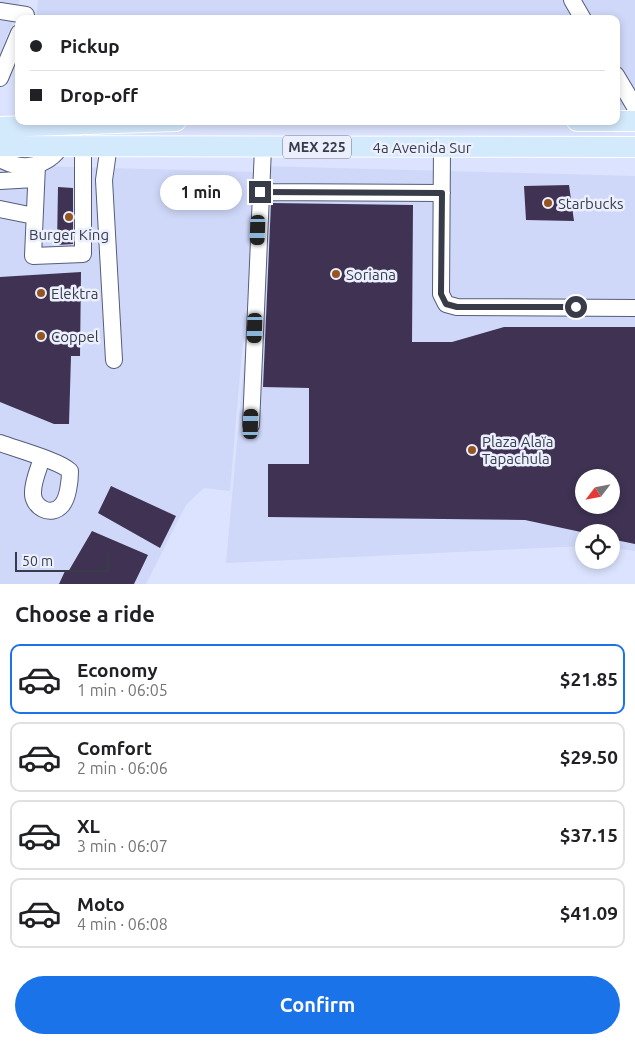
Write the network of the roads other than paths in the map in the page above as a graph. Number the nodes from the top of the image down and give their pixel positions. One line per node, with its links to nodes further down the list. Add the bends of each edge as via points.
1 (572, 0): 4 (street)
2 (0, 11): 3 (street)
3 (28, 12)
4 (581, 15)
5 (15, 42): 6 (street)
6 (0, 78)
7 (620, 82): 8 (street)
8 (635, 107)
9 (620, 122): 10 (main road)
10 (635, 122)
11 (20, 125): 12 (main road)
12 (0, 127)
13 (83, 144): 14 (main road, 4a Avenida Sur / MEX 225); 15 (main road, 4a Avenida Sur / MEX 225); 26 (street, via 83,254 33,256)
14 (62, 145): 16 (main road, 4a Avenida Sur / MEX 225); 21 (street, via 55,156)
15 (109, 145): 19 (main road, 4a Avenida Sur / MEX 225); 28 (street, via 104,180)
16 (0, 146)
17 (442, 147): 18 (main road, 4a Avenida Sur / MEX 225); 19 (main road, 4a Avenida Sur / MEX 225); 24 (street)
18 (635, 147)
19 (263, 148): 23 (street)
20 (0, 159): 21 (street)
21 (36, 172): 22 (street); 26 (street)
22 (0, 181)
23 (260, 192): 24 (street); 29 (street)
24 (442, 193): 27 (street, via 441,294 446,304 457,307)
25 (0, 208): 26 (street)
26 (34, 216)
27 (635, 308)
28 (114, 360)
29 (251, 424)
30 (0, 443): 31 (street)
31 (42, 458)

